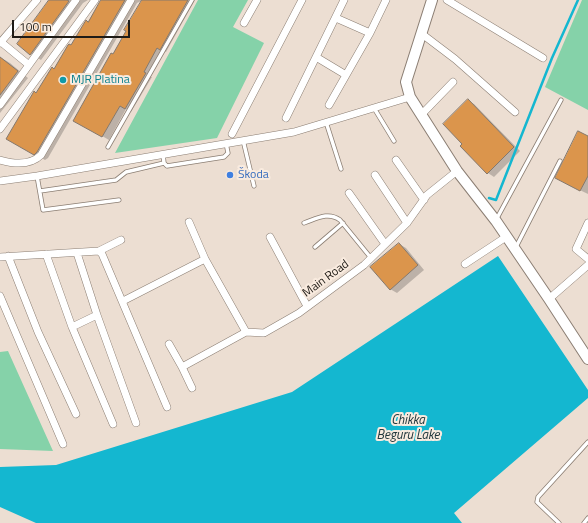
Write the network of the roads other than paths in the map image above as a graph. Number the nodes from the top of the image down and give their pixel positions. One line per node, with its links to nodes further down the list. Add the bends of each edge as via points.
1 (37, 0): 16 (street)
2 (76, 0): 19 (street)
3 (95, 0): 31 (street)
4 (131, 0): 38 (street, via 41,155 24,163)
5 (192, 0): 36 (lane)
6 (257, 0): 13 (street)
7 (302, 0): 32 (street)
8 (344, 0): 12 (street)
9 (386, 0): 14 (street)
10 (432, 0): 15 (street)
11 (447, 0): 18 (street)
12 (336, 18): 14 (street); 17 (street)
13 (244, 23)
14 (370, 34): 20 (street)
15 (422, 34): 22 (street, via 406,82); 27 (street)
16 (0, 42): 19 (street)
17 (316, 57): 20 (street); 29 (street)
18 (543, 58)
19 (30, 65): 24 (street)
20 (346, 75): 25 (street)
21 (453, 82): 28 (street)
22 (410, 97): 26 (street); 28 (street)
23 (561, 100): 52 (lane)
24 (0, 104)
25 (329, 105)
26 (374, 108): 30 (street); 34 (lane)
27 (514, 112)
28 (421, 115): 43 (street)
29 (286, 118)
30 (326, 122): 33 (street, via 294,132); 42 (lane)
31 (0, 128)
32 (232, 134)
33 (243, 140): 35 (street); 47 (lane)
34 (394, 141)
35 (226, 143): 37 (street); 41 (lane, via 228,153 224,157 167,166)
36 (108, 148)
37 (163, 154): 41 (lane); 45 (street)
38 (0, 160)
39 (396, 160): 51 (street)
40 (560, 161): 63 (lane)
41 (164, 163): 48 (lane, via 126,172 116,180)
42 (341, 169)
43 (457, 171): 51 (street, Main Road); 52 (street)
44 (375, 175): 57 (street)
45 (37, 176): 46 (street); 48 (lane)
46 (0, 181)
47 (254, 186)
48 (40, 191): 50 (lane, via 43,210)
49 (350, 193): 61 (street)
50 (120, 200)
51 (424, 200): 57 (street, Main Road)
52 (496, 221): 59 (street)
53 (189, 222): 69 (street)
54 (588, 222): 70 (street, via 576,249)
55 (304, 223): 56 (lane, via 329,214)
56 (343, 223): 62 (lane); 68 (lane)
57 (407, 223): 61 (street, Main Road)
58 (270, 237): 76 (street)
59 (506, 237): 63 (street); 71 (street)
60 (121, 240): 64 (street)
61 (385, 244): 68 (street, Main Road)
62 (315, 247)
63 (514, 250): 74 (street)
64 (99, 251): 65 (street); 75 (street)
65 (77, 253): 66 (street); 77 (street)
66 (46, 254): 67 (street); 78 (street)
67 (4, 257): 85 (street)
68 (372, 258): 76 (street, Main Road)
69 (206, 259): 75 (street); 79 (street)
70 (588, 259)
71 (465, 264)
72 (588, 265): 74 (street)
73 (0, 296): 89 (street)
74 (549, 299): 81 (street)
75 (123, 302): 84 (street)
76 (307, 306): 79 (street, Main Road, via 264,333)
77 (97, 315): 78 (street); 86 (street)
78 (72, 327): 87 (street)
79 (246, 332): 82 (street, Main Road)
80 (169, 344): 82 (street)
81 (588, 359)
82 (182, 367): 83 (street)
83 (192, 388)
84 (167, 407)
85 (76, 414)
86 (136, 423)
87 (113, 424)
88 (588, 442): 91 (lane, via 538,497 537,502)
89 (63, 444)
90 (588, 518): 92 (lane)
91 (559, 523)
92 (584, 523)

